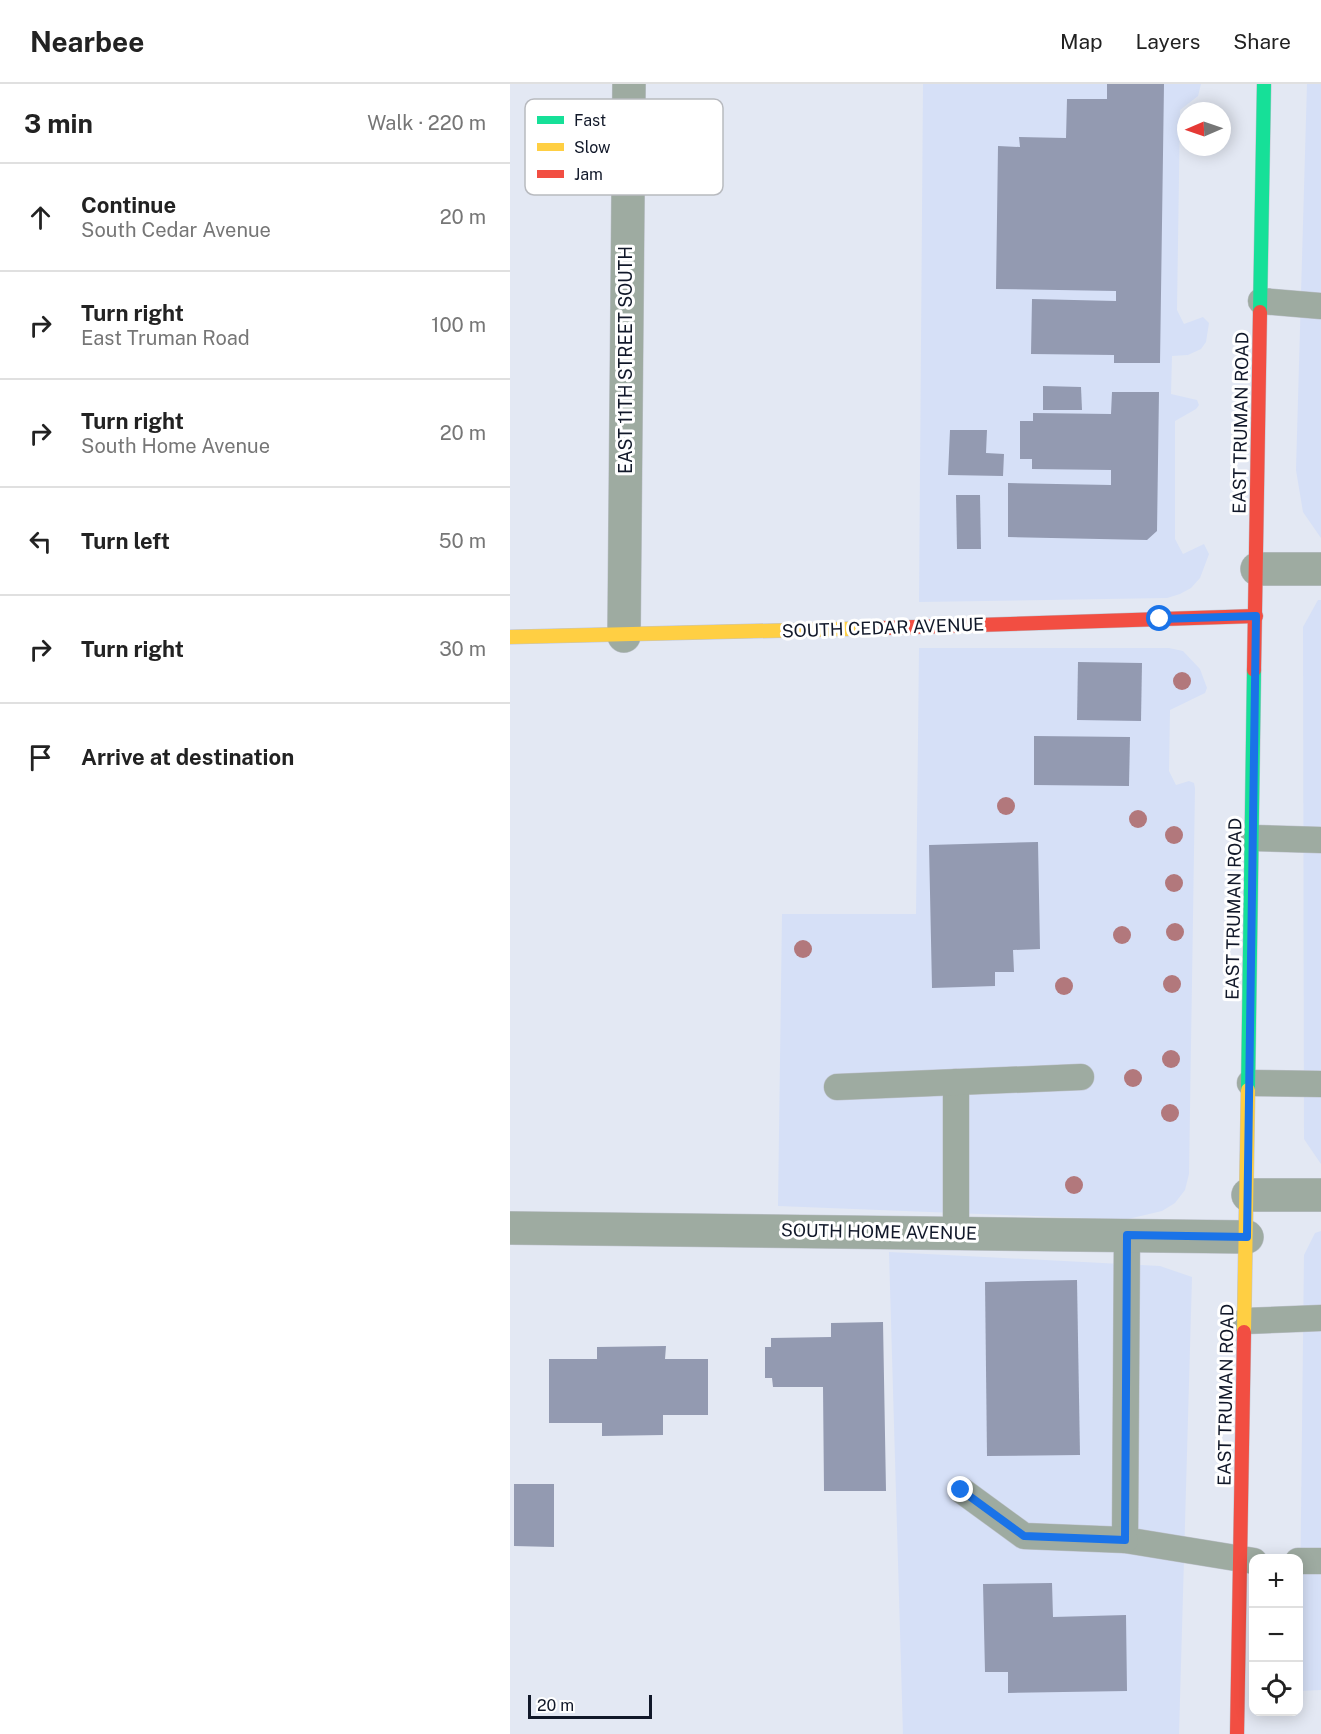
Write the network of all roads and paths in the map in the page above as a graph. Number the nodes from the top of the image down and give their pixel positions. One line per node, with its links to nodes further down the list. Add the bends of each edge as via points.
1 (629, 84): 3 (street, EAST 11TH STREET SOUTH)
2 (1264, 84): 5 (main road, EAST TRUMAN ROAD)
3 (629, 99)
4 (628, 195): 10 (street, EAST 11TH STREET SOUTH)
5 (1261, 301): 6 (lane); 7 (main road, EAST TRUMAN ROAD)
6 (1321, 306)
7 (1257, 569): 8 (street); 9 (main road, EAST TRUMAN ROAD)
8 (1321, 569)
9 (1256, 616): 10 (main road, SOUTH CEDAR AVENUE); 12 (main road, EAST TRUMAN ROAD)
10 (624, 636): 11 (main road, SOUTH CEDAR AVENUE)
11 (510, 637)
12 (1253, 838): 13 (lane); 16 (main road, EAST TRUMAN ROAD)
13 (1321, 840)
14 (1081, 1077): 15 (lane)
15 (956, 1082): 18 (lane); 22 (lane)
16 (1250, 1083): 17 (lane); 19 (main road, EAST TRUMAN ROAD)
17 (1321, 1084)
18 (837, 1087)
19 (1248, 1195): 20 (street); 24 (main road, EAST TRUMAN ROAD)
20 (1321, 1195)
21 (510, 1228): 22 (street, SOUTH HOME AVENUE)
22 (956, 1233): 23 (street, SOUTH HOME AVENUE)
23 (1127, 1235): 24 (street, SOUTH HOME AVENUE); 28 (lane)
24 (1247, 1237): 26 (main road, EAST TRUMAN ROAD)
25 (1321, 1318): 26 (lane)
26 (1245, 1321): 29 (main road, EAST TRUMAN ROAD)
27 (961, 1490): 28 (lane, via 1024,1536)
28 (1125, 1540): 29 (lane)
29 (1247, 1560): 32 (main road, EAST TRUMAN ROAD)
30 (1303, 1561): 31 (lane)
31 (1321, 1561)
32 (1237, 1734)

